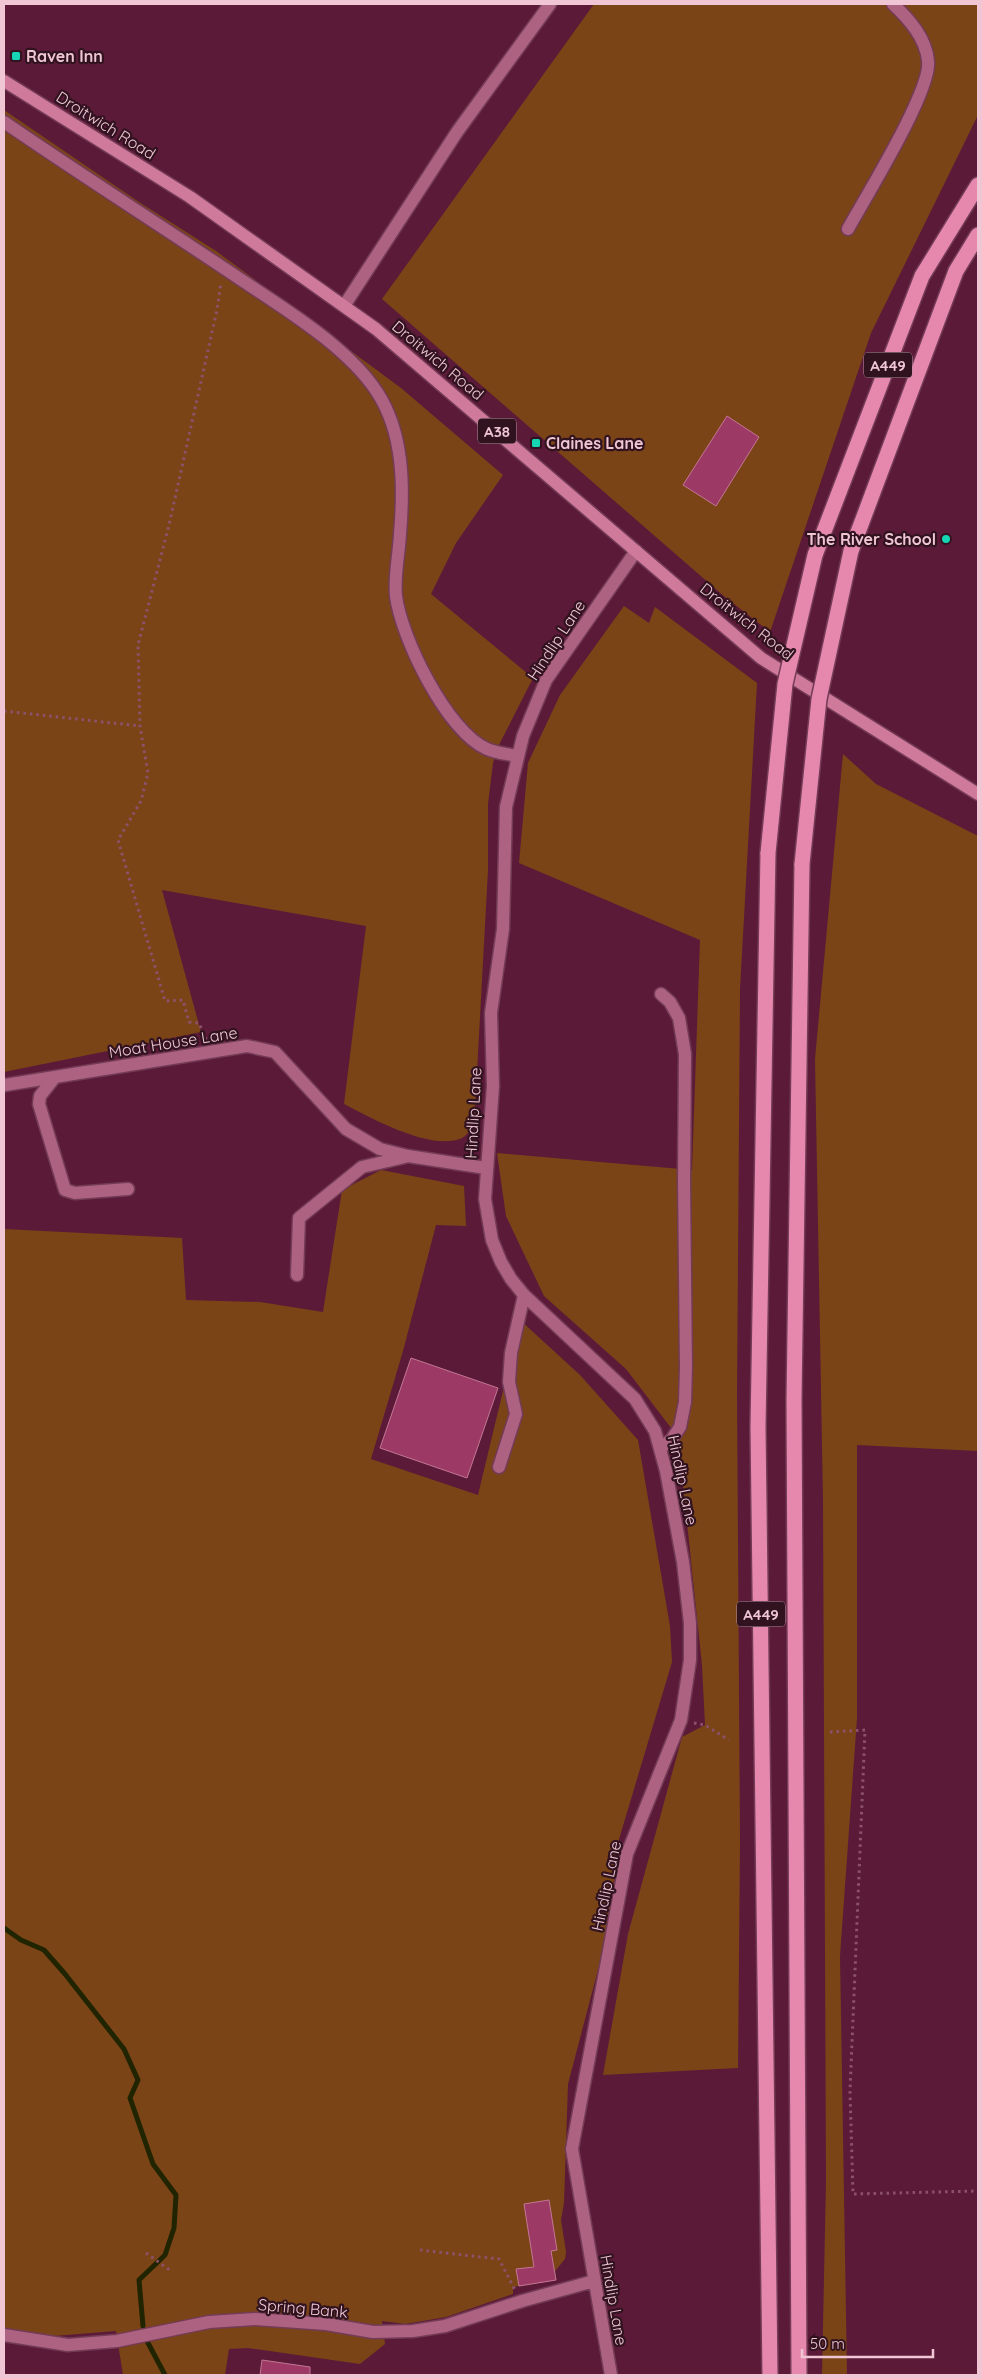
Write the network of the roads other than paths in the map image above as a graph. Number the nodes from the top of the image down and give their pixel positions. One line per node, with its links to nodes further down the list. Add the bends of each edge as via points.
1 (550, 4): 8 (street, via 457,132)
2 (893, 4): 6 (street, via 908,18 922,39 929,62 922,92)
3 (4, 81): 8 (main road, Droitwich Road / A38, via 190,197)
4 (4, 122): 10 (street, via 281,307 363,372 390,415 399,446 402,478 396,597 414,652 442,708 461,729 486,749)
5 (978, 185): 25 (highway, A449, bridge, via 922,276 815,555 785,684 768,853 758,1437)
6 (848, 229)
7 (978, 235): 26 (highway, A449, bridge, via 956,271 851,551 819,699 802,864 794,1400)
8 (344, 306): 9 (main road, Droitwich Road / A38, via 383,335)
9 (636, 551): 10 (street, Hindlip Lane, via 546,680); 11 (main road, Droitwich Road / A38, via 761,658)
10 (517, 756): 16 (street, Hindlip Lane, via 506,806 503,929 491,1013 493,1086)
11 (978, 794)
12 (661, 994): 20 (street, via 679,1018 685,1054 686,1402 680,1427)
13 (56, 1077): 14 (street, Moat House Lane); 15 (street, Moat House Lane, via 247,1046 276,1052 346,1129 380,1149); 17 (street, via 40,1096 39,1104 65,1190 75,1193)
14 (5, 1085)
15 (408, 1156): 16 (street, Moat House Lane); 18 (street, via 362,1167 299,1218)
16 (486, 1168): 19 (street, Hindlip Lane, via 486,1199 492,1240 511,1280)
17 (128, 1189)
18 (297, 1275)
19 (524, 1295): 20 (street, Hindlip Lane, via 635,1399 655,1431); 21 (street, via 511,1353 509,1382 516,1414)
20 (661, 1448): 22 (street, Hindlip Lane, via 683,1562 690,1623 690,1660 681,1720 627,1854 572,2149)
21 (499, 1467)
22 (594, 2281): 23 (street, Spring Bank, via 445,2326 413,2331 373,2332 326,2324 255,2319 209,2322 117,2341 68,2345); 24 (street, Hindlip Lane)
23 (4, 2334)
24 (611, 2375)
25 (770, 2375)
26 (798, 2375)

